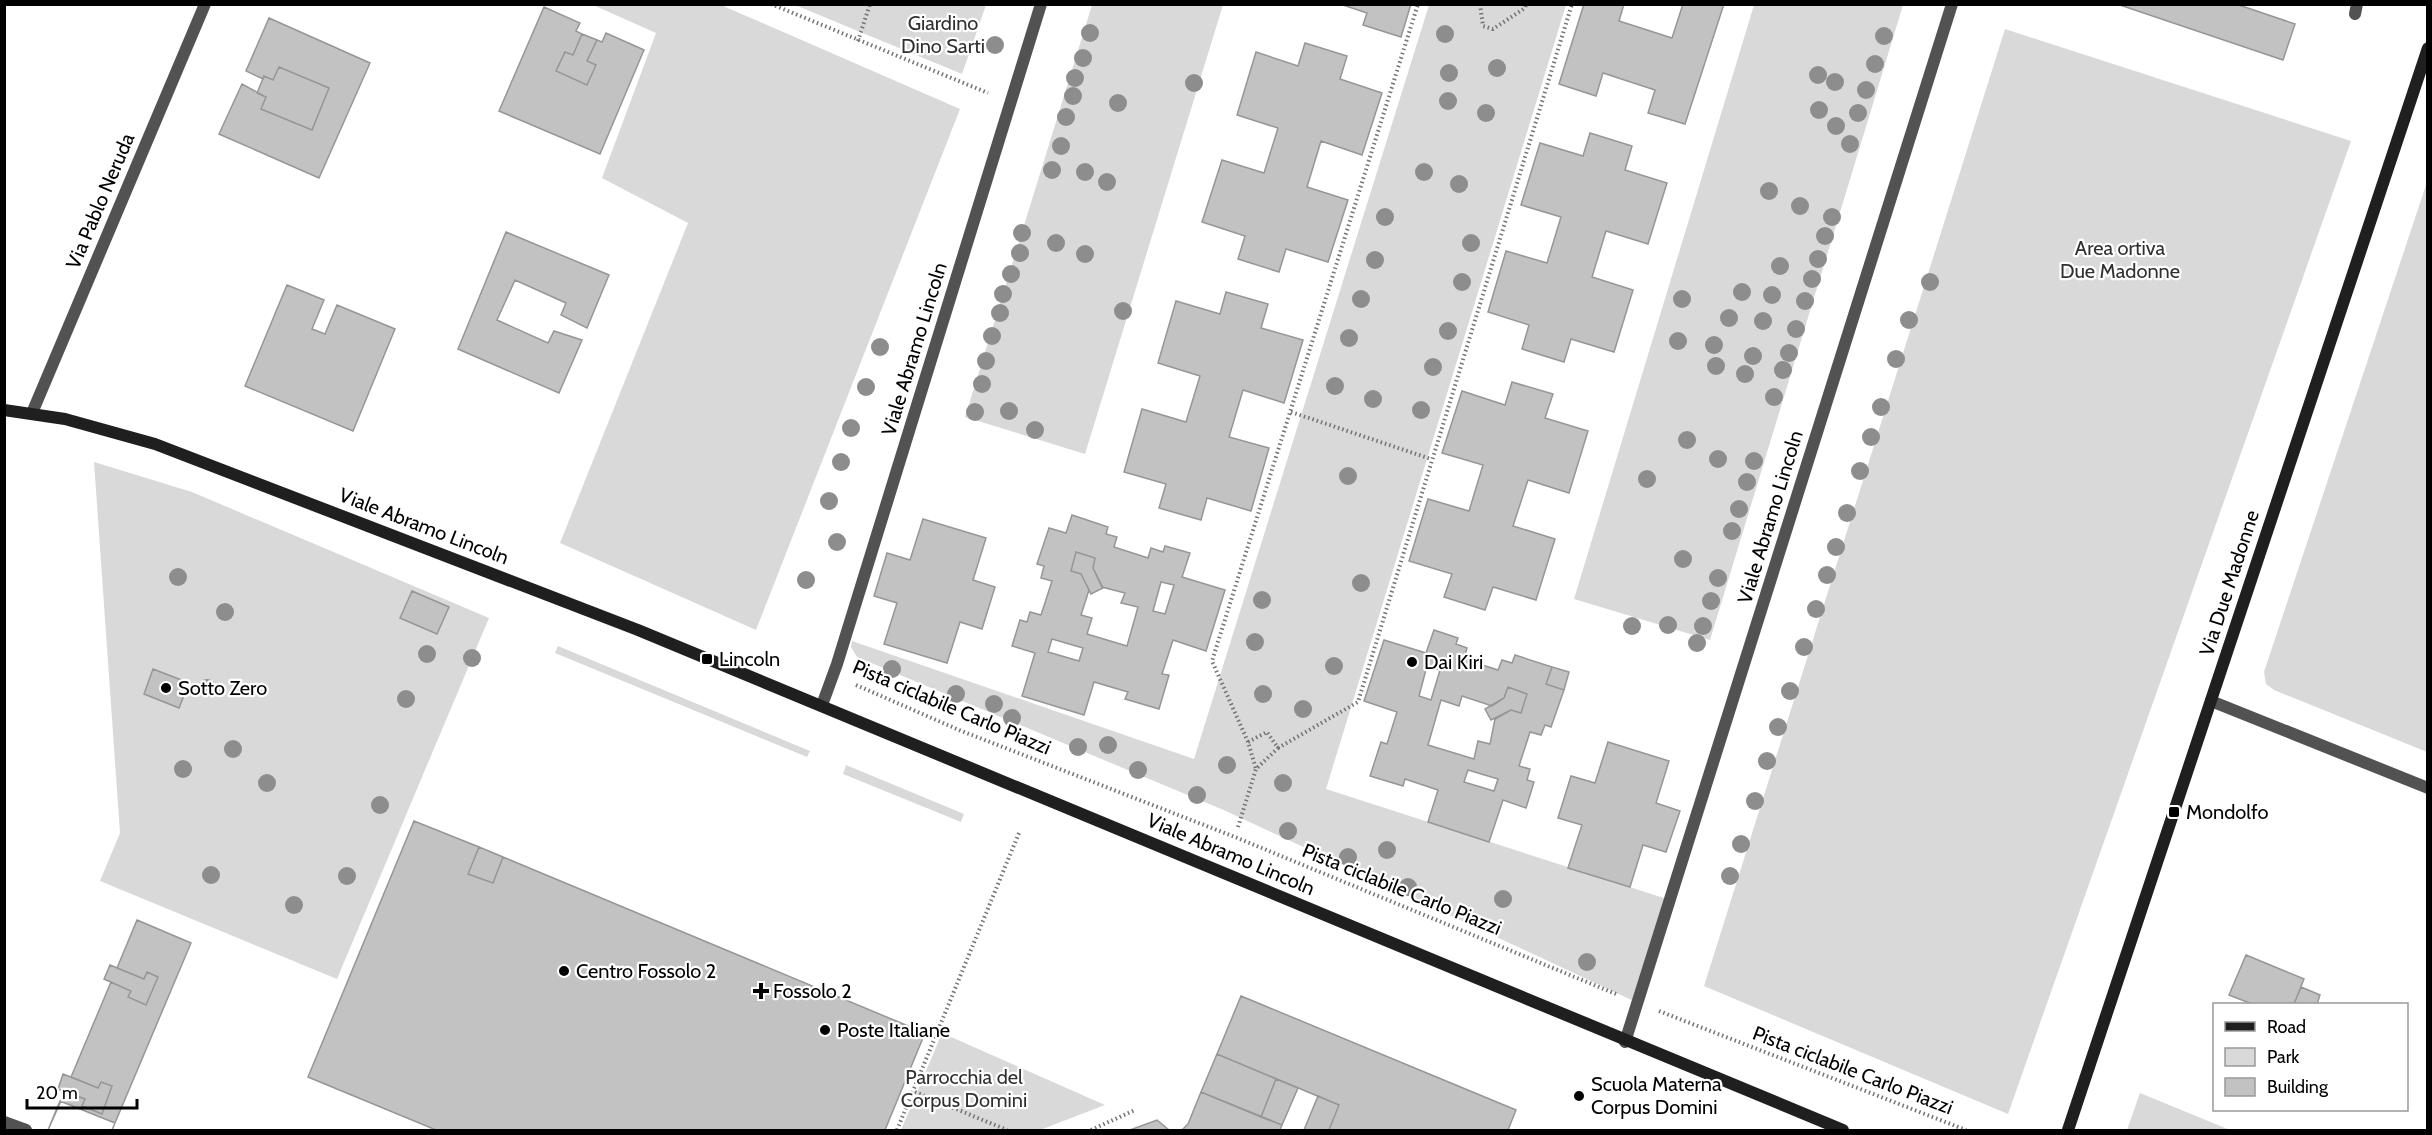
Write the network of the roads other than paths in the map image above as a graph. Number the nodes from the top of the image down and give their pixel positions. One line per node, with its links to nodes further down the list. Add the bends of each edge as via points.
1 (205, 4): 6 (street, Via Pablo Neruda)
2 (1041, 4): 8 (street, Viale Abramo Lincoln)
3 (1952, 4): 10 (street, Viale Abramo Lincoln)
4 (2427, 48): 7 (street, Via Due Madonne)
5 (4, 410): 6 (street, Viale Abramo Lincoln)
6 (32, 413): 8 (street, Viale Abramo Lincoln, via 155,444)
7 (2211, 701): 9 (street); 14 (street, Via Due Madonne)
8 (822, 705): 10 (street, Viale Abramo Lincoln)
9 (2427, 788)
10 (1625, 1042): 13 (street, Viale Abramo Lincoln)
11 (4, 1122): 12 (street)
12 (26, 1131)
13 (1843, 1131)
14 (2068, 1131)

